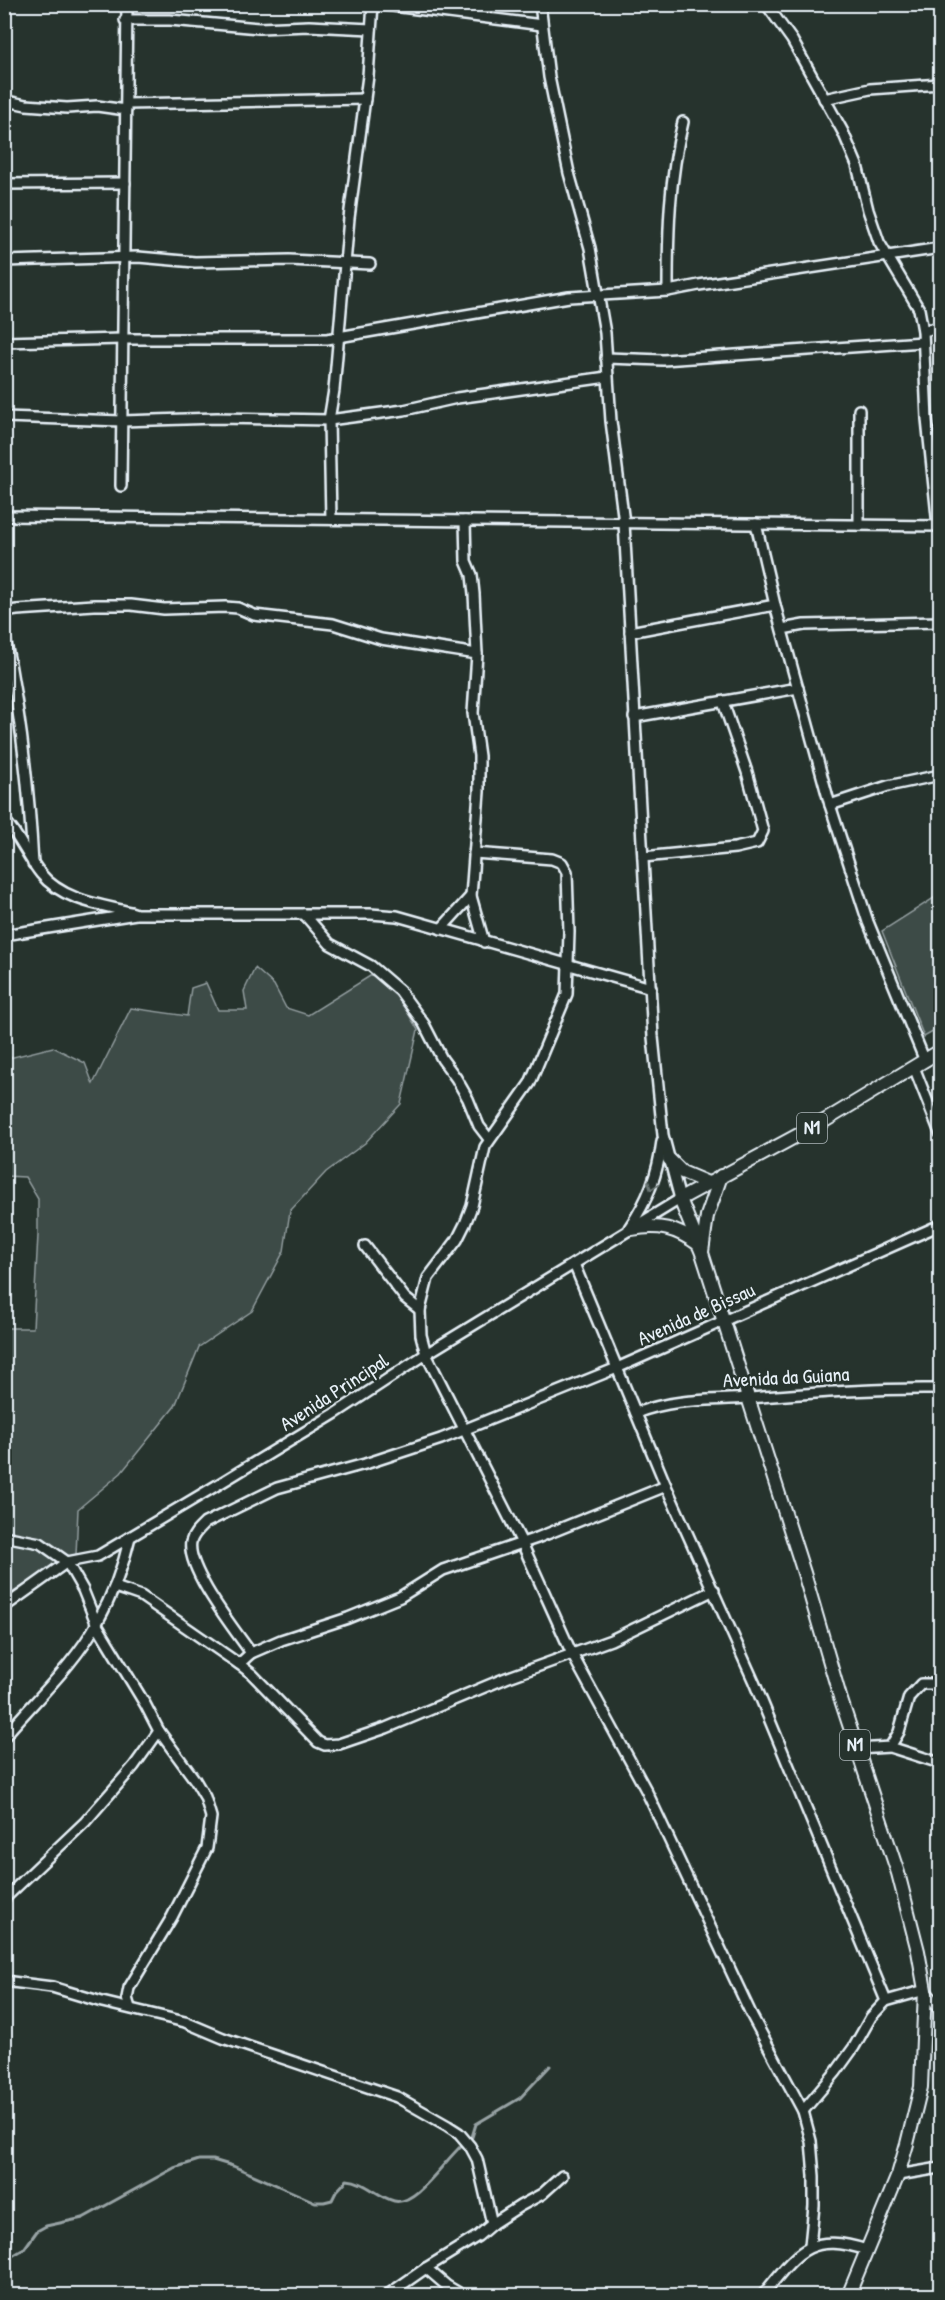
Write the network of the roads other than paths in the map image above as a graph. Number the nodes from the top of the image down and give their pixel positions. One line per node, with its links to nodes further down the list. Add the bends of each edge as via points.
1 (127, 4): 5 (street)
2 (375, 4): 6 (street); 7 (street)
3 (540, 4): 6 (street)
4 (766, 4): 10 (street, via 792,40)
5 (125, 20): 7 (street, via 259,28); 12 (street)
6 (542, 25): 23 (street, via 558,123)
7 (371, 29): 9 (street)
8 (940, 84): 10 (street, via 870,89)
9 (365, 99): 12 (street); 20 (street)
10 (824, 99): 17 (street, via 857,165 873,228)
11 (4, 105): 12 (street, via 12,102 67,108)
12 (126, 107): 14 (street)
13 (683, 122): 22 (street, via 668,220)
14 (125, 183): 15 (street); 18 (street)
15 (4, 184)
16 (940, 248): 17 (street)
17 (888, 256): 22 (street); 25 (street, via 919,309)
18 (124, 257): 19 (street); 20 (street, via 195,262); 27 (street)
19 (4, 261)
20 (344, 263): 21 (street); 26 (street)
21 (370, 264)
22 (668, 291): 23 (street)
23 (600, 294): 26 (street); 30 (street)
24 (940, 327): 25 (street)
25 (923, 331): 29 (street)
26 (339, 338): 27 (street); 34 (street)
27 (122, 339): 28 (street); 35 (street)
28 (4, 342)
29 (923, 342): 30 (street, via 663,360); 43 (street)
30 (606, 358): 31 (street)
31 (607, 377): 34 (street); 40 (street)
32 (859, 410): 42 (street)
33 (4, 417): 35 (street)
34 (329, 420): 35 (street); 38 (street)
35 (122, 421): 36 (street)
36 (121, 486)
37 (4, 516): 38 (street)
38 (331, 519): 39 (street)
39 (465, 521): 40 (street); 50 (street)
40 (624, 523): 41 (street); 48 (street)
41 (756, 524): 42 (street); 44 (street)
42 (860, 525): 43 (street)
43 (939, 526)
44 (775, 605): 47 (street); 48 (street)
45 (4, 612): 50 (street, via 94,605 238,608 255,615 333,624 381,639)
46 (940, 622): 47 (street, via 804,625)
47 (782, 629): 51 (street)
48 (630, 632): 53 (street)
49 (4, 633): 59 (street, via 27,777)
50 (477, 654): 57 (street, via 473,713 480,792)
51 (798, 688): 52 (street); 55 (street)
52 (723, 702): 53 (street); 58 (street, via 747,772 763,831 761,838 757,843 735,848)
53 (634, 717): 58 (street)
54 (940, 775): 55 (street, via 888,786)
55 (830, 805): 69 (street)
56 (4, 820): 59 (street)
57 (474, 853): 60 (street); 66 (street, via 562,863 567,872)
58 (643, 856): 67 (street)
59 (33, 864): 61 (street, via 51,885 67,894)
60 (471, 896): 63 (street); 65 (street)
61 (136, 914): 62 (street); 64 (street)
62 (304, 914): 63 (street, via 396,916); 72 (street, via 330,944 371,966 400,991 424,1024)
63 (441, 929): 65 (street)
64 (4, 935)
65 (484, 942): 66 (street)
66 (569, 966): 67 (street); 72 (street, via 567,994 541,1061 517,1103)
67 (651, 987): 71 (street)
68 (940, 1051): 69 (main road, N1)
69 (919, 1064): 70 (street); 74 (main road, N1)
70 (940, 1133)
71 (663, 1136): 73 (street); 78 (street, one-way to 78, via 653,1186)
72 (489, 1139): 82 (street, via 468,1215 457,1240 428,1278)
73 (669, 1159): 75 (main road, via 682,1172); 76 (street)
74 (721, 1176): 75 (main road, N1); 80 (main road)
75 (708, 1183): 76 (main road, N1)
76 (680, 1199): 78 (street, Avenida Principal); 80 (main road, N1)
77 (940, 1225): 83 (street, Avenida de Bissau)
78 (630, 1230): 80 (main road, via 671,1228 684,1233); 81 (street, Avenida Principal)
79 (365, 1246): 82 (street, via 405,1298)
80 (700, 1248): 83 (main road, N1)
81 (574, 1264): 84 (street, Avenida Principal); 85 (street)
82 (420, 1310): 84 (street)
83 (722, 1322): 85 (street, Avenida de Bissau); 87 (main road, N1)
84 (426, 1354): 89 (street); 92 (street, Avenida Principal)
85 (617, 1368): 88 (street); 89 (street, Avenida de Bissau)
86 (940, 1389): 87 (street, Avenida da Guiana, via 838,1390)
87 (747, 1398): 88 (street, Avenida da Guiana, via 675,1401); 106 (main road, N1)
88 (636, 1413): 90 (street)
89 (464, 1429): 93 (street); 99 (street, Avenida de Bissau, via 365,1464 277,1488 205,1523 196,1532 191,1541 196,1571)
90 (666, 1485): 93 (street); 96 (street)
91 (4, 1536): 94 (street, via 40,1543)
92 (130, 1537): 94 (street, Avenida Principal, via 98,1556); 95 (street)
93 (522, 1543): 99 (street, via 443,1570 400,1597); 100 (street)
94 (67, 1562): 97 (street, Avenida Principal); 98 (street)
95 (115, 1587): 98 (street); 101 (street, via 141,1596)
96 (714, 1590): 100 (street, via 611,1640); 112 (street)
97 (4, 1607)
98 (96, 1625): 103 (street); 104 (street, via 60,1674)
99 (251, 1653): 101 (street)
100 (572, 1654): 101 (street, via 386,1728 332,1745 318,1742); 115 (street, via 646,1790 752,2016)
101 (239, 1664)
102 (940, 1684): 105 (street, via 921,1684 909,1697 899,1732)
103 (159, 1731): 108 (street, via 85,1822); 114 (street, via 205,1797 211,1818 210,1833 207,1848 176,1910 129,1988)
104 (4, 1737)
105 (890, 1747): 106 (street); 107 (street)
106 (857, 1749): 111 (main road, N1, via 898,1873)
107 (940, 1763)
108 (8, 1886): 109 (street)
109 (4, 1899)
110 (4, 1981): 114 (street, via 52,1986)
111 (925, 1990): 112 (street); 113 (street); 117 (main road, N1, via 921,2087)
112 (886, 2001): 115 (street, via 871,2017 836,2072)
113 (939, 2006)
114 (130, 2008): 119 (street, via 185,2022 397,2097 434,2117 470,2145)
115 (803, 2110): 120 (street, via 814,2176)
116 (940, 2168): 117 (street)
117 (898, 2175): 121 (main road, N1)
118 (562, 2176): 119 (street, via 542,2194)
119 (492, 2224): 122 (street)
120 (810, 2246): 121 (street, via 842,2243); 125 (street, via 796,2256)
121 (867, 2250): 126 (main road, N1)
122 (426, 2268): 123 (street); 124 (street)
123 (386, 2295)
124 (464, 2295)
125 (762, 2295)
126 (848, 2295)

